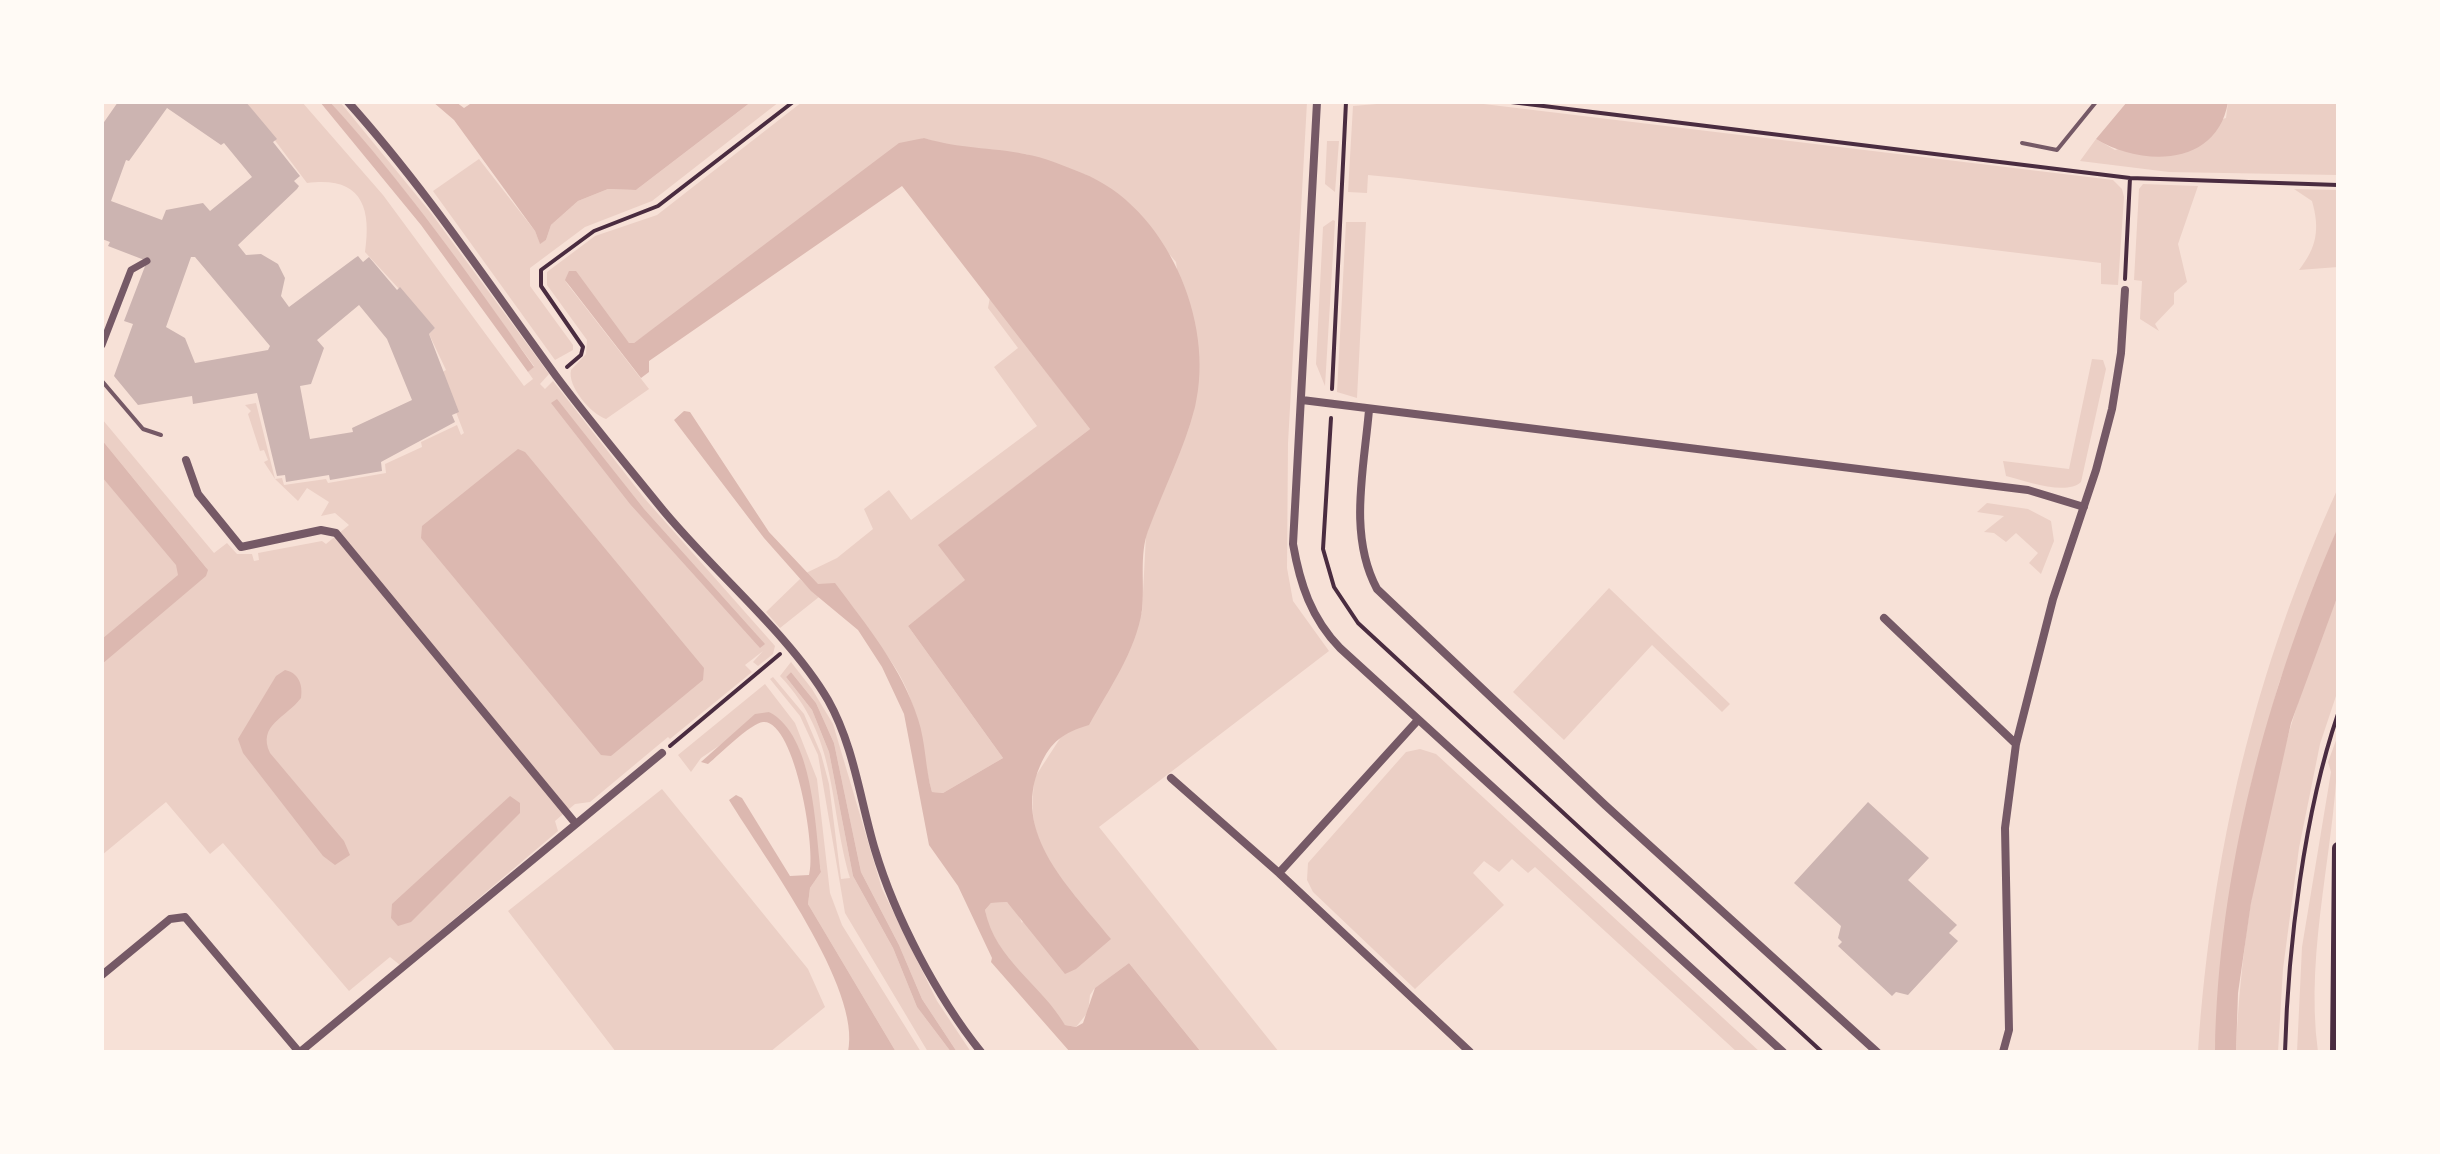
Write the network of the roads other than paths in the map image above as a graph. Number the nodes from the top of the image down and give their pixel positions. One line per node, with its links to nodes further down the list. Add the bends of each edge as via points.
1 (348, 102): 25 (street, via 384,142 556,376 664,512 788,647 826,697 844,732 875,852 896,906 959,1025)
2 (1317, 102): 9 (street)
3 (2096, 102): 4 (lane, via 2057,150)
4 (2022, 143)
5 (147, 261): 7 (street, via 131,270)
6 (2125, 290): 13 (street, via 2112,409)
7 (102, 345)
8 (102, 381): 11 (lane, via 143,429)
9 (1302, 400): 10 (street); 15 (street, via 1293,544 1305,595 1324,632)
10 (1369, 410): 13 (street, via 2028,490); 27 (street, via 1361,547 1377,589)
11 (161, 435)
12 (186, 460): 19 (street, via 198,494 241,547 321,530 336,533)
13 (2084, 507): 16 (street, via 2053,599)
14 (1884, 618): 16 (street)
15 (1418, 720): 21 (street); 23 (street)
16 (2016, 744): 28 (street, via 2005,828 2009,1030)
17 (662, 753): 19 (street)
18 (1171, 778): 21 (street)
19 (576, 824): 24 (street)
20 (2338, 848): 29 (main road)
21 (1279, 873): 26 (street)
22 (102, 975): 24 (street, via 170,919 185,917)
23 (1779, 1050)
24 (300, 1052)
25 (981, 1052)
26 (1470, 1052)
27 (1877, 1052)
28 (2003, 1052)
29 (2336, 1052)

